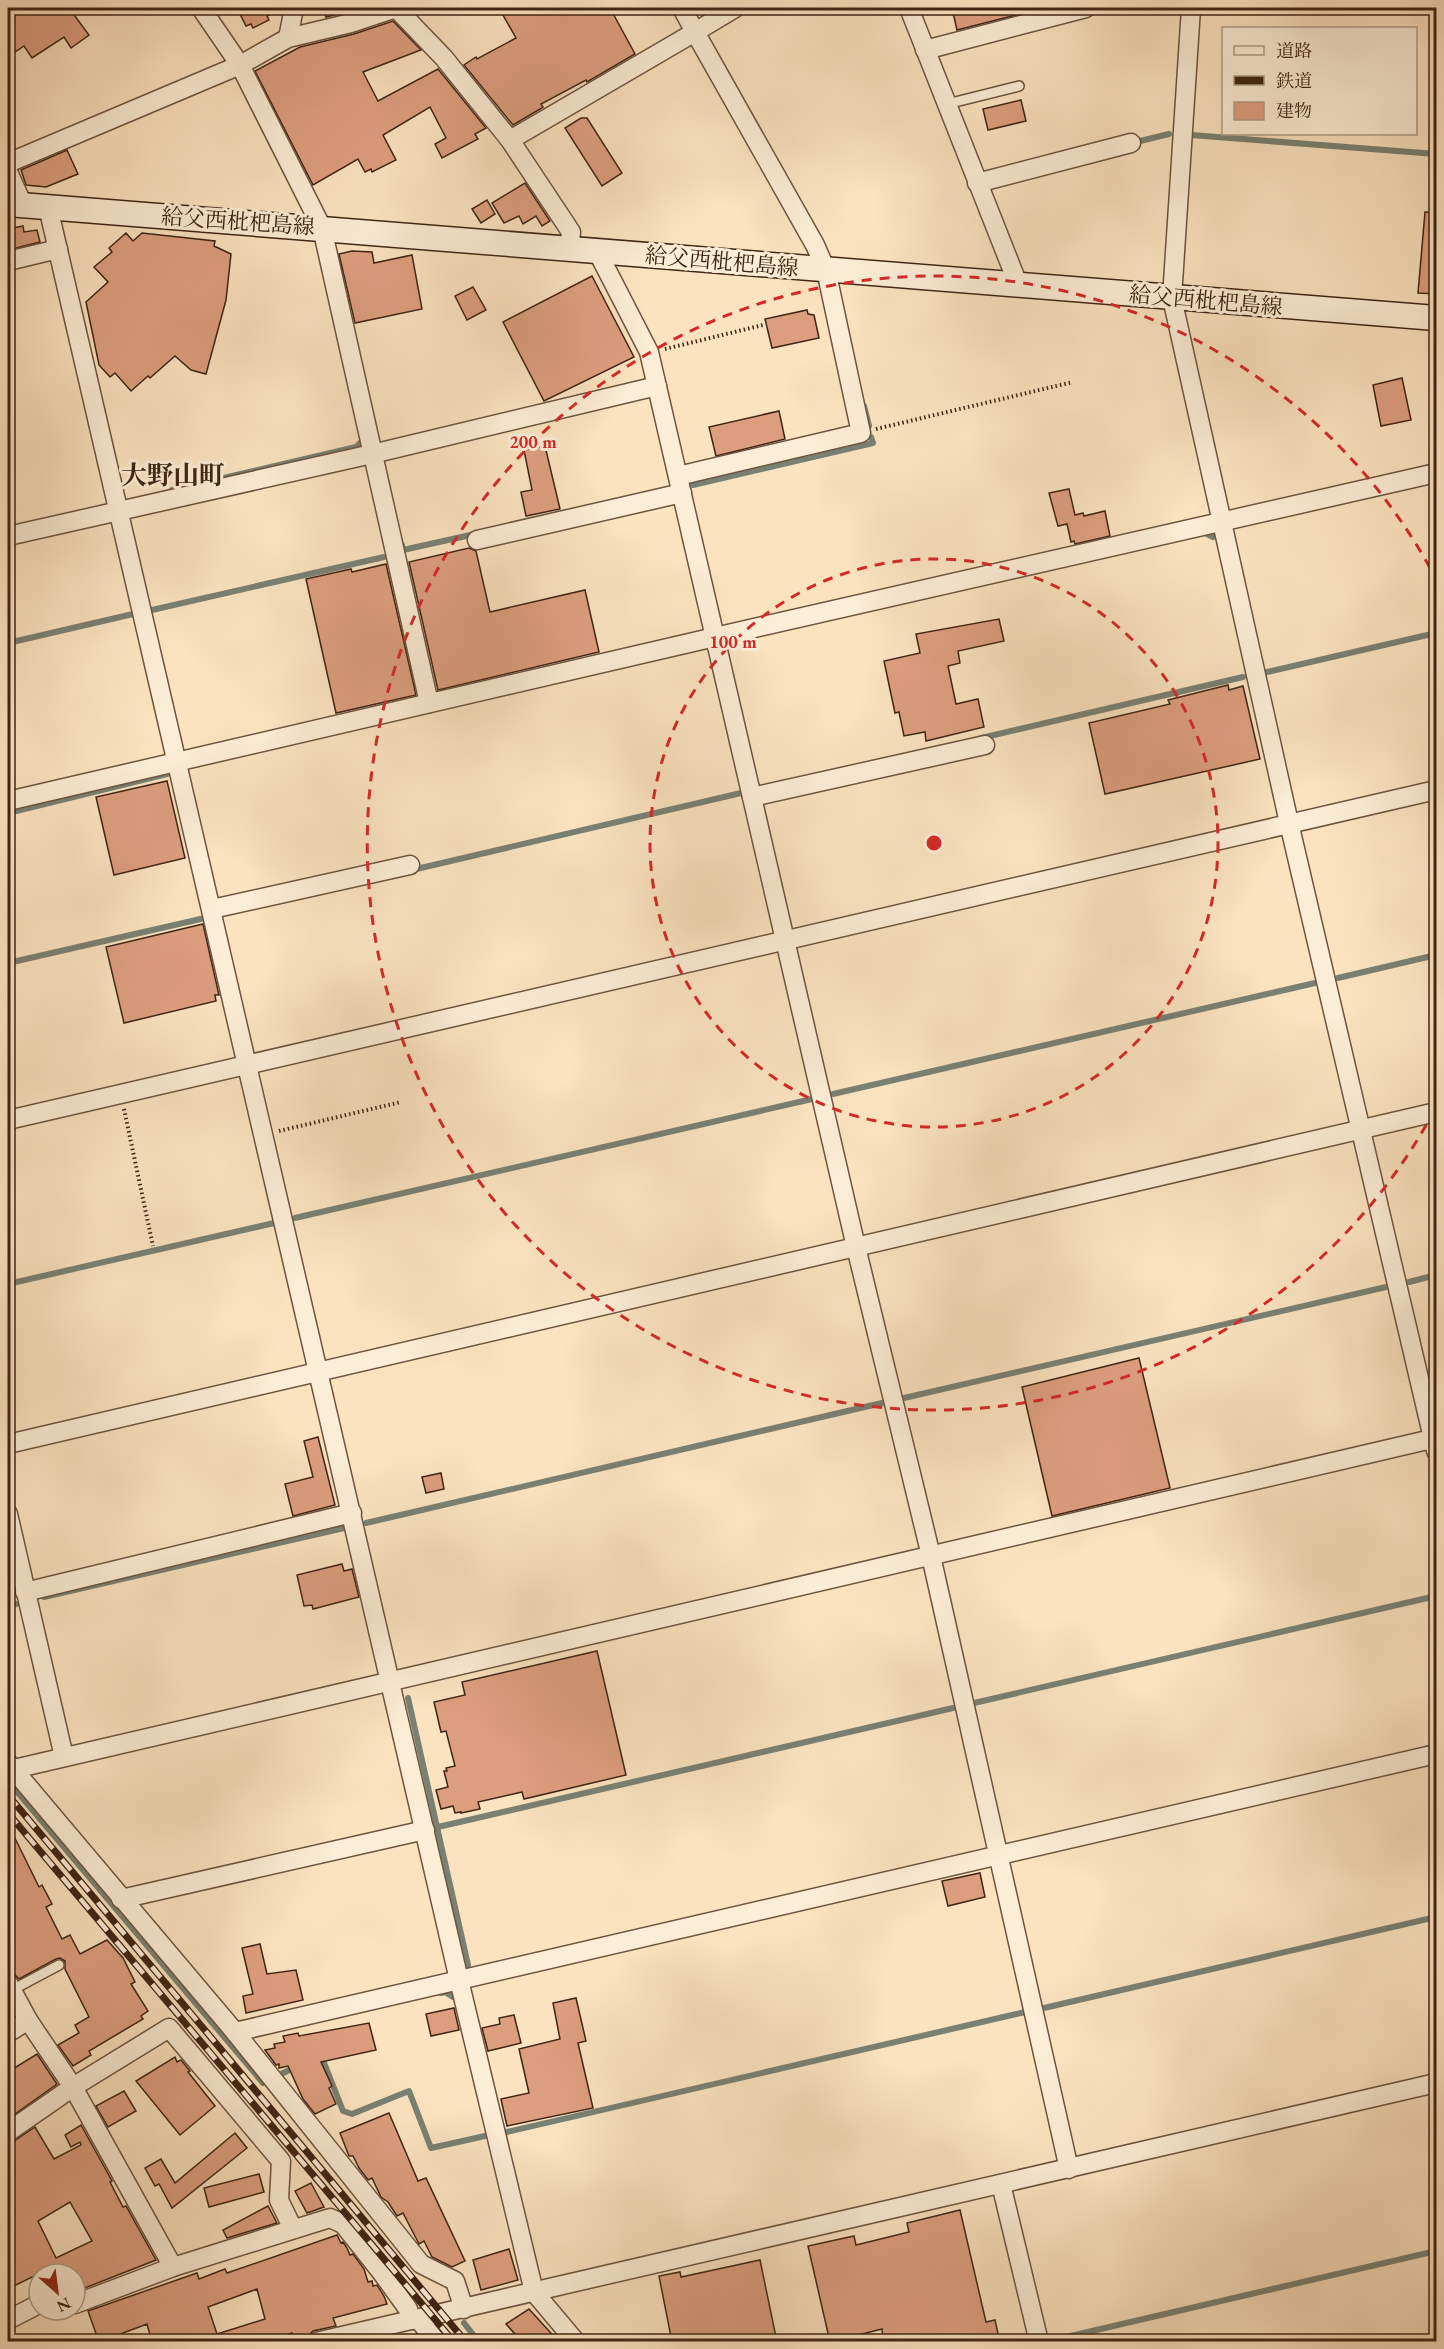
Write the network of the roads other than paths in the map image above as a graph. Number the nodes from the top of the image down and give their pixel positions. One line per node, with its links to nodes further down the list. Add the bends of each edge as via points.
1 (201, 8): 12 (street)
2 (294, 8): 10 (street)
3 (396, 8): 10 (street); 15 (street, via 444,58)
4 (682, 8): 9 (street)
5 (735, 8): 9 (street)
6 (909, 8): 11 (street)
7 (1086, 8): 11 (street)
8 (1191, 8): 29 (street)
9 (695, 32): 15 (street); 27 (street)
10 (288, 38): 12 (street)
11 (925, 50): 14 (street)
12 (240, 66): 17 (street); 22 (street)
13 (1019, 86): 14 (lane)
14 (947, 104): 19 (street)
15 (510, 140): 24 (street, via 571,232)
16 (1131, 144): 19 (street)
17 (8, 163)
18 (8, 172): 20 (street)
19 (977, 183): 28 (street)
20 (16, 204): 21 (main road, 給父西枇杷島線)
21 (48, 207): 22 (main road, 給父西枇杷島線); 23 (street)
22 (322, 228): 24 (main road, 給父西枇杷島線); 32 (street)
23 (58, 249): 26 (street); 35 (street)
24 (569, 249): 25 (main road, 給父西枇杷島線)
25 (597, 252): 27 (main road, 給父西枇杷島線); 31 (street, via 649,352)
26 (8, 261)
27 (826, 270): 28 (main road, 給父西枇杷島線); 34 (street, via 861,433)
28 (1017, 284): 29 (main road, 給父西枇杷島線)
29 (1172, 298): 30 (main road, 給父西枇杷島線); 36 (street)
30 (1437, 318)
31 (657, 386): 32 (street); 34 (street)
32 (372, 454): 35 (street); 40 (street)
33 (1437, 472): 36 (street)
34 (680, 485): 38 (street); 39 (street)
35 (119, 510): 37 (street); 42 (street)
36 (1222, 522): 39 (street); 46 (street)
37 (8, 536)
38 (477, 540)
39 (715, 637): 40 (street); 44 (street)
40 (429, 703): 42 (street)
41 (985, 745): 44 (street)
42 (177, 762): 45 (street); 48 (street)
43 (1437, 790): 46 (street)
44 (752, 797): 49 (street)
45 (8, 801)
46 (1289, 823): 49 (street); 53 (street)
47 (410, 865): 48 (street)
48 (212, 909): 50 (street)
49 (785, 941): 50 (street); 54 (street)
50 (248, 1065): 52 (street); 55 (street)
51 (1437, 1112): 53 (street)
52 (8, 1120)
53 (1361, 1129): 54 (street); 56 (street)
54 (856, 1247): 55 (street); 60 (street)
55 (319, 1371): 57 (street); 58 (street)
56 (1436, 1443): 60 (street)
57 (8, 1444)
58 (352, 1513): 61 (street); 62 (street)
59 (8, 1514): 61 (street)
60 (932, 1556): 62 (street); 67 (street)
61 (25, 1592): 64 (street)
62 (391, 1681): 64 (street); 66 (street)
63 (1437, 1754): 67 (street)
64 (63, 1757): 65 (street)
65 (10, 1766): 68 (street)
66 (425, 1830): 68 (street); 70 (street)
67 (999, 1856): 70 (street); 78 (street)
68 (121, 1899): 73 (street)
69 (59, 1965): 71 (lane)
70 (459, 1980): 73 (street); 82 (street)
71 (10, 1986): 72 (street)
72 (28, 2020): 74 (street); 76 (street)
73 (234, 2032): 84 (street, via 421,2264 455,2281)
74 (8, 2033)
75 (1437, 2083): 78 (street)
76 (73, 2087): 77 (street); 80 (street, via 169,2028 281,2161 279,2200); 81 (street)
77 (8, 2132)
78 (1069, 2169): 79 (street)
79 (1001, 2184): 82 (street); 92 (street)
80 (293, 2229): 81 (street); 86 (street, via 330,2218 342,2224)
81 (173, 2267): 83 (street)
82 (534, 2292): 84 (street); 91 (street)
83 (87, 2299)
84 (464, 2308): 86 (street)
85 (27, 2310): 87 (street)
86 (414, 2319): 88 (street); 90 (street)
87 (8, 2320)
88 (346, 2338): 89 (street)
89 (316, 2342)
90 (436, 2342)
91 (576, 2342)
92 (1039, 2342)

